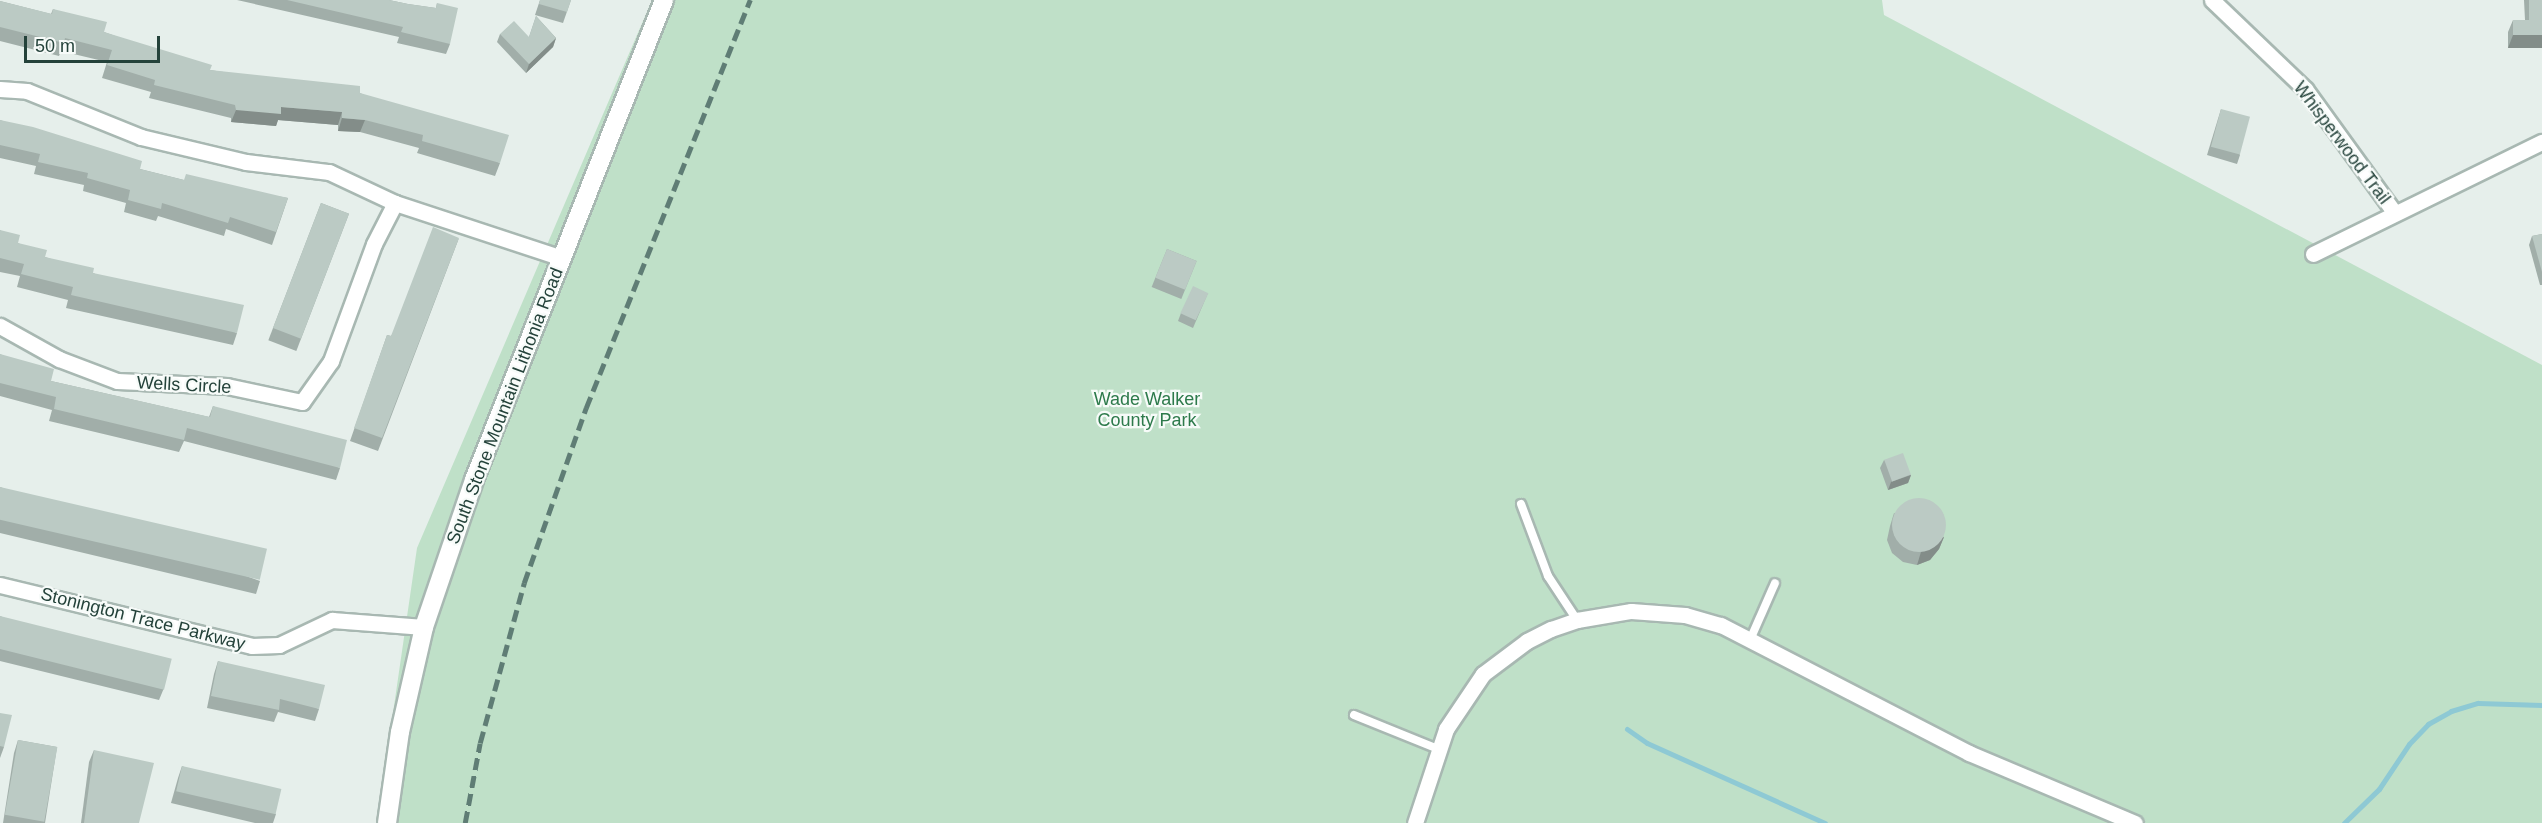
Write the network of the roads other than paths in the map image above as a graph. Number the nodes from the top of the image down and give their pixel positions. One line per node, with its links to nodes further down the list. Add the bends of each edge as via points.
1 (663, 0): 8 (main road, South Stone Mountain Lithonia Road)
2 (2212, 0): 6 (street, Whisperwood Trail, via 2305,89)
3 (0, 88): 5 (street, via 27,91 141,137 246,162 329,172)
4 (2542, 142): 6 (street)
5 (395, 203): 8 (street); 9 (street, Wells Circle, via 374,244 331,361 302,402 227,386 117,381 59,359)
6 (2394, 212): 7 (street)
7 (2313, 254)
8 (562, 258): 14 (main road, South Stone Mountain Lithonia Road, via 474,480)
9 (0, 326)
10 (1521, 504): 13 (lane, via 1548,576)
11 (1775, 583): 15 (lane)
12 (0, 585): 14 (street, Stonington Trace Parkway, via 252,646 279,645 332,620)
13 (1577, 620): 15 (street, via 1631,611 1658,612 1721,625); 17 (street, via 1527,641 1483,674 1466,694)
14 (424, 627): 18 (main road, South Stone Mountain Lithonia Road, via 400,732)
15 (1750, 640): 20 (street, via 1969,753)
16 (1354, 715): 17 (lane)
17 (1438, 749): 19 (street)
18 (387, 823)
19 (1415, 823)
20 (2135, 823)

